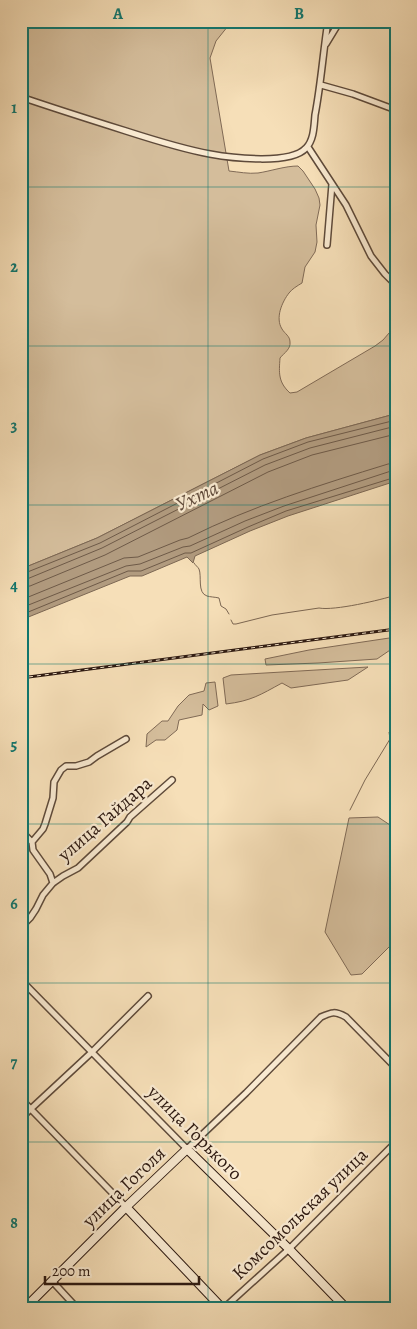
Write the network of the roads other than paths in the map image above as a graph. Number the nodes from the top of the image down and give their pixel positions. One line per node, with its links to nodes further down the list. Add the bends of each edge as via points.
1 (328, 21): 3 (street)
2 (340, 21): 3 (street)
3 (324, 46): 4 (street)
4 (321, 85): 6 (street); 7 (street)
5 (21, 97): 7 (street, via 153,139 226,157 283,158)
6 (396, 110)
7 (308, 147): 8 (street)
8 (332, 184): 9 (street); 10 (street, via 371,256)
9 (326, 245)
10 (396, 284)
11 (126, 739): 14 (street, via 89,762 66,766 62,770 54,782 53,798 43,829)
12 (172, 780): 15 (street, улица Гайдара, via 78,868)
13 (21, 798): 14 (street, via 25,835)
14 (32, 842): 15 (street, via 33,850)
15 (53, 883): 16 (street, улица Гайдара)
16 (21, 927)
17 (21, 980): 19 (street, улица Горького)
18 (148, 996): 19 (street)
19 (92, 1052): 22 (street); 25 (street, улица Горького)
20 (396, 1068): 25 (street, улица Гоголя, via 346,1017 329,1013 321,1017)
21 (21, 1099): 22 (street)
22 (31, 1109): 23 (street); 26 (street)
23 (21, 1118)
24 (396, 1142): 27 (street, Комсомольская улица)
25 (187, 1149): 26 (main road, улица Гоголя); 27 (main road, улица Горького)
26 (126, 1207): 28 (main road, улица Гоголя); 31 (main road)
27 (289, 1249): 31 (street, Комсомольская улица); 32 (main road, улица Горького)
28 (52, 1281): 29 (main road, улица Гоголя); 30 (street)
29 (25, 1308)
30 (77, 1308)
31 (223, 1308)
32 (346, 1308)

